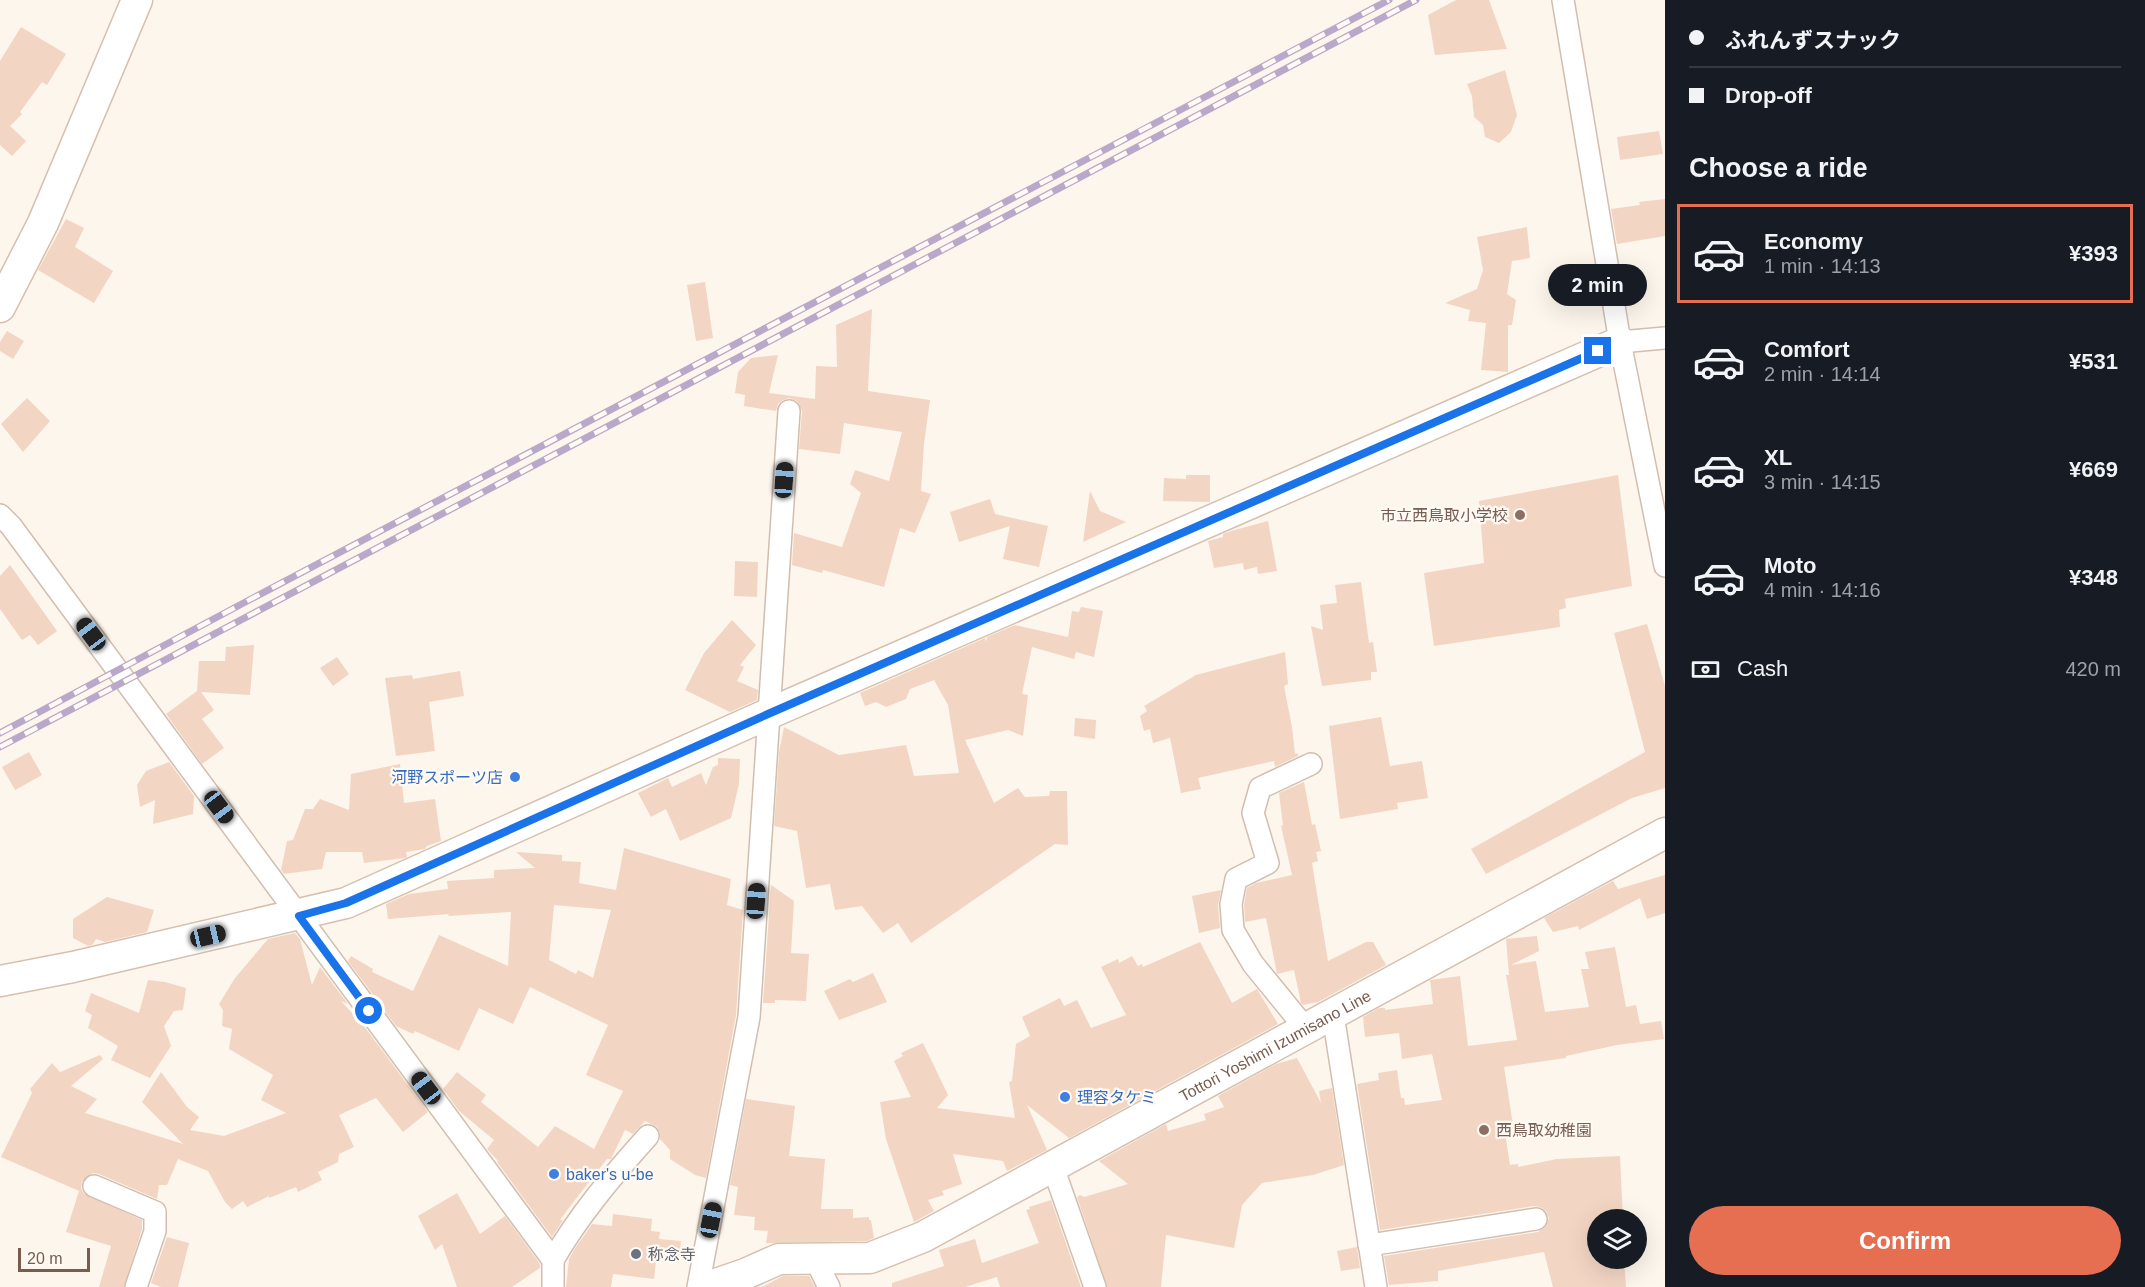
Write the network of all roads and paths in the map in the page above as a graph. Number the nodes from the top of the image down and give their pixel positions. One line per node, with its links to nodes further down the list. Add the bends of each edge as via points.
1 (137, 0): 3 (street, via 43,223)
2 (1563, 0): 5 (street)
3 (0, 307)
4 (1665, 338): 5 (street)
5 (1620, 342): 8 (street); 9 (street)
6 (789, 411): 9 (street)
7 (0, 515): 12 (street)
8 (1665, 566)
9 (768, 714): 12 (street, via 346,903); 23 (street, via 748,1017)
10 (1311, 764): 15 (street, via 1260,788 1253,813 1268,863 1236,879 1231,904 1233,930 1253,964)
11 (1665, 833): 14 (street, Tottori Yoshimi Izumisano Line)
12 (299, 916): 13 (street); 22 (street)
13 (0, 981)
14 (1333, 1015): 15 (street, Tottori Yoshimi Izumisano Line); 20 (street)
15 (1306, 1029): 17 (street, Tottori Yoshimi Izumisano Line)
16 (648, 1136): 22 (street, via 583,1214)
17 (1053, 1167): 21 (street, Tottori Yoshimi Izumisano Line, via 923,1237 870,1258); 27 (street)
18 (93, 1186): 24 (street, via 155,1212 155,1231)
19 (1536, 1219): 20 (street)
20 (1369, 1245): 28 (street)
21 (815, 1259): 23 (street, Tottori Yoshimi Izumisano Line, via 779,1259); 26 (street)
22 (553, 1260): 25 (street)
23 (712, 1286)
24 (136, 1287)
25 (553, 1287)
26 (829, 1287)
27 (1095, 1287)
28 (1376, 1287)

